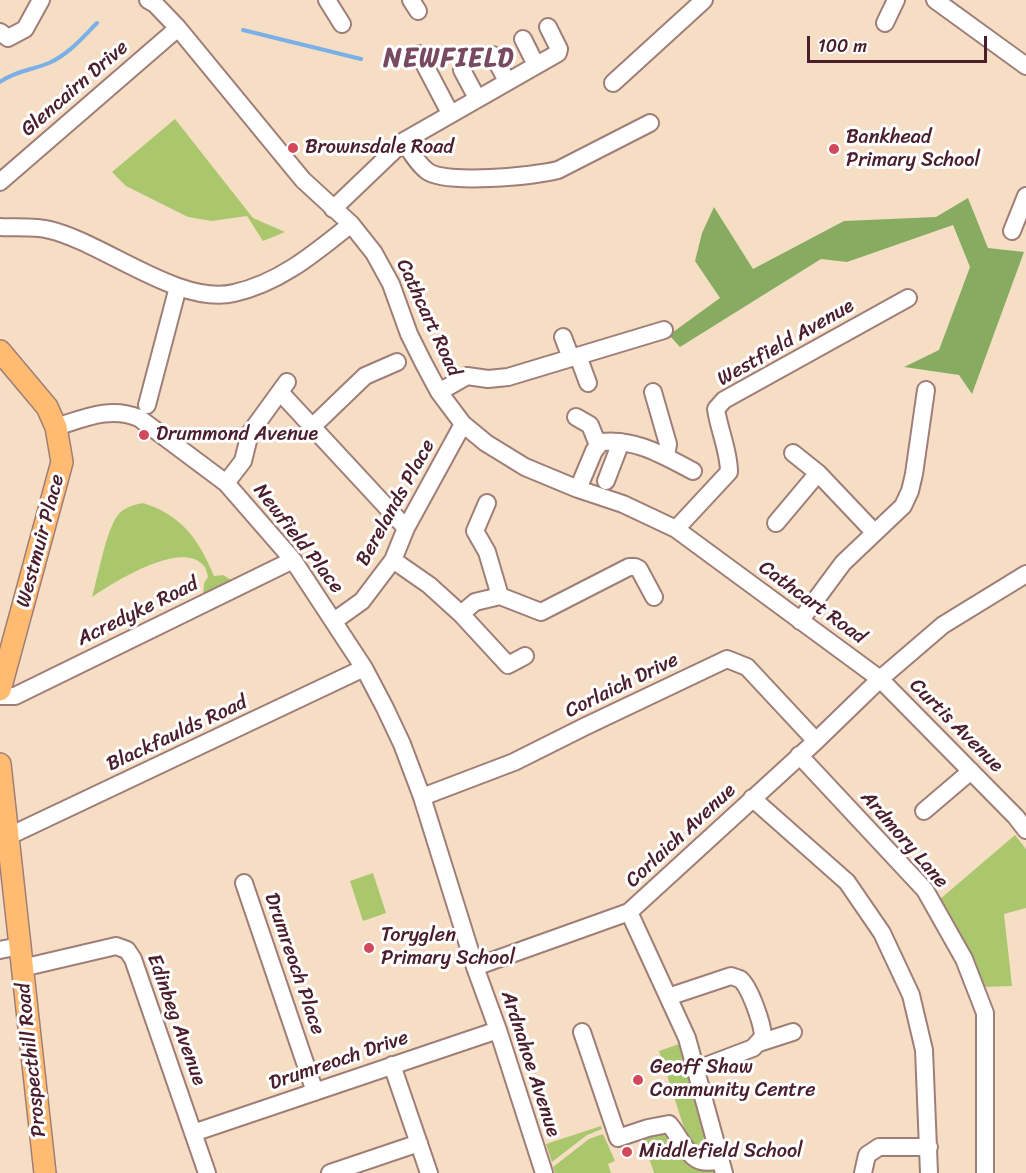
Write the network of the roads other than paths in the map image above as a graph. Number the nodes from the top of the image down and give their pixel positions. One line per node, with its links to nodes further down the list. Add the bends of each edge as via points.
1 (41, 0): 11 (street, via 25,29 8,39)
2 (147, 0): 10 (street, Cathcart Road)
3 (327, 0): 8 (street)
4 (704, 0): 19 (street)
5 (896, 0): 7 (street)
6 (935, 0): 16 (street)
7 (885, 23)
8 (342, 24)
9 (548, 27): 15 (street, via 559,49)
10 (178, 28): 24 (street, Glencairn Drive); 26 (street, Cathcart Road, via 303,180)
11 (0, 32)
12 (523, 39): 15 (street)
13 (419, 54): 21 (street)
14 (493, 55): 18 (street)
15 (536, 65): 18 (street)
16 (1026, 66)
17 (462, 70): 20 (street)
18 (507, 81): 20 (street)
19 (613, 83)
20 (477, 98): 21 (street)
21 (450, 113): 23 (street)
22 (650, 123): 23 (street, via 543,174 484,178 428,172)
23 (404, 141): 26 (street)
24 (0, 182)
25 (1026, 196): 29 (street)
26 (333, 209): 27 (street, Cathcart Road)
27 (351, 224): 30 (street, via 297,266 268,282 233,294 204,294); 39 (street, Cathcart Road, via 374,253 391,284 409,334)
28 (0, 227): 30 (street, via 49,230 84,242)
29 (1012, 231)
30 (178, 287): 41 (street)
31 (908, 298): 58 (street, Westfield Avenue, via 724,400 716,409 729,472)
32 (664, 330): 35 (street)
33 (563, 337): 35 (street)
34 (0, 351): 44 (main road, Westmuir Place, via 47,407)
35 (574, 357): 37 (street); 39 (street, via 508,377 467,376)
36 (398, 362): 45 (street, via 364,376)
37 (588, 383)
38 (926, 390): 59 (street, via 910,491 903,506)
39 (439, 392): 43 (street, Cathcart Road)
40 (653, 392): 49 (street, via 668,444)
41 (147, 405)
42 (576, 417): 47 (street, via 590,425)
43 (463, 424): 54 (street, Cathcart Road, via 525,467); 57 (street, Berelands Place)
44 (56, 427): 53 (street, Newfield Place, via 89,416 124,411); 71 (main road, Westmuir Place, via 62,462)
45 (312, 427): 53 (street, via 283,387 250,433 243,460); 57 (street)
46 (621, 442): 47 (street); 49 (street, via 641,445); 52 (street)
47 (598, 445): 54 (street)
48 (793, 453): 51 (street)
49 (666, 457): 50 (street)
50 (693, 471)
51 (818, 473): 56 (street); 59 (street)
52 (606, 481)
53 (226, 483): 61 (street, Newfield Place)
54 (578, 489): 58 (street, Cathcart Road, via 623,504)
55 (488, 503): 63 (street, via 475,531 487,552)
56 (776, 523)
57 (406, 528): 60 (street, Berelands Place)
58 (676, 529): 67 (street, Cathcart Road)
59 (874, 532): 67 (street, via 843,563)
60 (393, 560): 65 (street); 66 (street, Berelands Place, via 362,601)
61 (293, 561): 66 (street, Newfield Place); 72 (street, Acredyke Road, via 15,696)
62 (1026, 573): 70 (street, Corlaich Avenue, via 943,625)
63 (500, 596): 64 (street, via 541,612 635,567); 65 (street, via 475,602)
64 (654, 597)
65 (461, 614): 68 (street, via 508,665)
66 (334, 621): 69 (street, Newfield Place)
67 (800, 621): 70 (street, Cathcart Road)
68 (525, 656)
69 (364, 668): 77 (street, Newfield Place, via 402,744); 81 (street, Blackfaulds Road)
70 (880, 679): 73 (street, Corlaich Avenue); 76 (street, Curtis Avenue)
71 (0, 690)
72 (0, 696)
73 (816, 741): 74 (street, Corlaich Avenue); 77 (street, Corlaich Drive, via 747,667 727,659 514,762)
74 (799, 755): 78 (street, Corlaich Avenue); 106 (street, Ardmory Lane, via 925,890 964,959 985,1013)
75 (0, 764): 81 (main road)
76 (970, 771): 79 (street); 80 (street, Curtis Avenue)
77 (422, 797): 85 (street, Ardnahoe Avenue)
78 (752, 798): 83 (street, Corlaich Avenue); 97 (street, via 847,882 882,933 912,995 924,1050)
79 (924, 811)
80 (1026, 830)
81 (7, 837): 84 (main road)
82 (244, 883): 94 (street, Drumreoch Place)
83 (629, 912): 85 (street, Corlaich Avenue); 87 (street)
84 (10, 948): 86 (main road, Prospecthill Road)
85 (475, 967): 88 (street, Ardnahoe Avenue)
86 (22, 968): 95 (street, Edinbeg Avenue, via 116,946 127,950); 99 (main road, Prospecthill Road)
87 (668, 997): 91 (street, via 722,978 740,979 763,1029); 93 (street, via 687,1038)
88 (498, 1030): 92 (street, Drumreoch Drive); 103 (street, Ardnahoe Avenue)
89 (582, 1032): 98 (street, via 618,1138 669,1124 688,1152 701,1161)
90 (793, 1032): 91 (street)
91 (759, 1044): 93 (street)
92 (392, 1065): 94 (street, Drumreoch Drive); 96 (street)
93 (695, 1070): 98 (street)
94 (315, 1092): 95 (street, Drumreoch Drive)
95 (193, 1133): 100 (street, Edinbeg Avenue)
96 (419, 1143): 101 (street); 102 (street)
97 (928, 1147): 104 (street, via 879,1148 867,1155); 105 (street)
98 (723, 1167)
99 (45, 1173)
100 (207, 1173)
101 (330, 1173)
102 (429, 1173)
103 (544, 1173)
104 (863, 1173)
105 (928, 1173)
106 (985, 1173)

